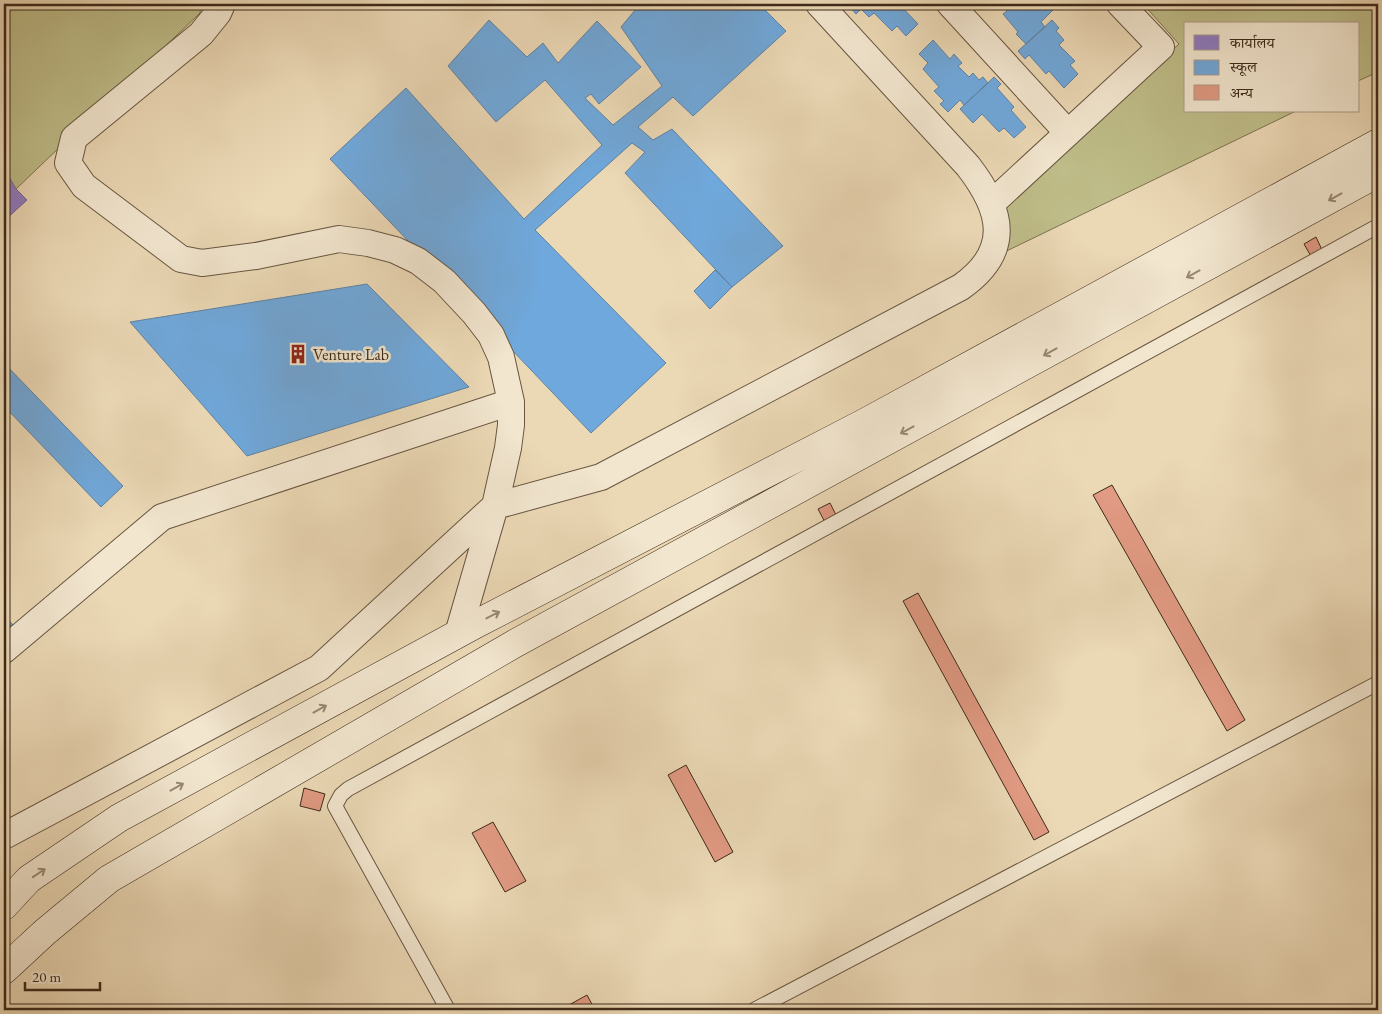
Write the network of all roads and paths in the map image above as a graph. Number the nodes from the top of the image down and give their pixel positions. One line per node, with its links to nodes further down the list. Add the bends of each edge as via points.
1 (222, 4): 10 (street, via 201,34 74,138 68,163 84,186 181,258 202,262 247,257 339,240 395,250 418,261 444,281 491,335 501,358)
2 (819, 4): 8 (street, via 968,166 984,186)
3 (950, 4): 5 (street)
4 (1120, 4): 5 (street, via 1161,47)
5 (1068, 133): 8 (street)
6 (1378, 143): 12 (street, one-way to 6, via 864,423)
7 (1378, 174): 17 (street, one-way to 17, via 514,644 109,878)
8 (991, 204): 11 (street, via 998,237 990,259 976,276 960,287 601,477)
9 (1378, 226): 18 (lane, via 341,795 336,806)
10 (511, 402): 11 (street, via 508,448); 13 (street, via 162,517)
11 (495, 506): 12 (street); 15 (street, via 319,668)
12 (458, 634): 16 (street, one-way to 12, via 29,879 119,818)
13 (4, 650)
14 (1378, 683): 19 (lane)
15 (4, 836)
16 (4, 906)
17 (4, 970)
18 (448, 1010)
19 (754, 1010)

